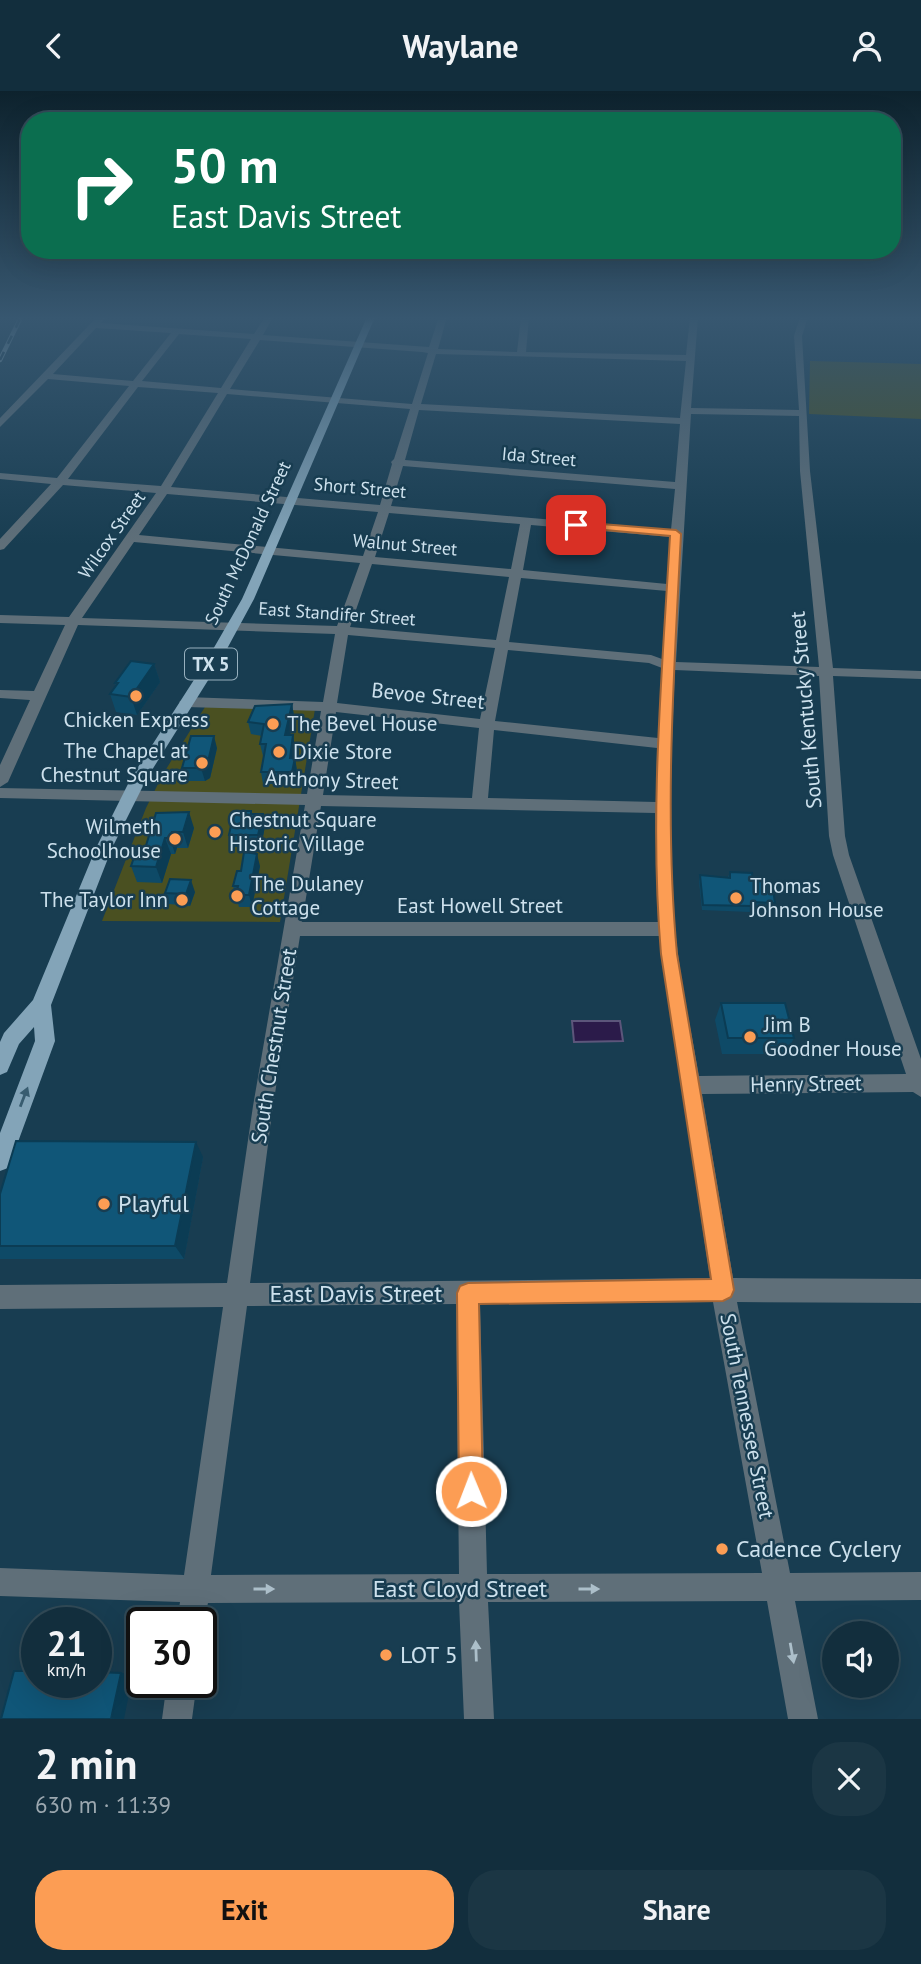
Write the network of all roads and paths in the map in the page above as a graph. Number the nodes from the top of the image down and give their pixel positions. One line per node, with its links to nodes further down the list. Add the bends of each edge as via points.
1 (28, 393): 13 (street)
2 (127, 393): 16 (street)
3 (224, 393): 18 (street, Wilcox Street)
4 (238, 393): 9 (street)
5 (338, 393): 9 (main road, South McDonald Street / TX 5)
6 (420, 393): 10 (street, South Chestnut Street)
7 (687, 393): 12 (street, South Tennessee Street)
8 (802, 393): 11 (street, South Kentucky Street)
9 (335, 400): 10 (street); 19 (main road, South McDonald Street / TX 5)
10 (416, 407): 12 (street); 14 (street, South Chestnut Street)
11 (804, 413): 12 (street); 35 (street, South Kentucky Street, via 805,471)
12 (685, 416): 17 (street, South Tennessee Street)
13 (0, 424)
14 (397, 462): 17 (street, Ida Street); 20 (street, South Chestnut Street)
15 (0, 475): 16 (street, Short Street)
16 (60, 481): 18 (street, Short Street); 24 (street)
17 (679, 486): 22 (street, South Tennessee Street)
18 (164, 490): 19 (street, Short Street); 23 (street, Wilcox Street)
19 (292, 500): 20 (street, Short Street); 25 (main road, South McDonald Street / TX 5)
20 (384, 508): 21 (street, Short Street); 26 (street, South Chestnut Street)
21 (526, 521): 22 (street, Short Street); 27 (street)
22 (676, 534): 28 (street, South Tennessee Street)
23 (133, 538): 25 (street, Walnut Street); 30 (street, Wilcox Street)
24 (0, 546)
25 (269, 550): 26 (street, Walnut Street); 31 (main road, South McDonald Street / TX 5)
26 (368, 560): 27 (street, Walnut Street); 32 (street, South Chestnut Street)
27 (515, 573): 28 (street, Walnut Street); 33 (street)
28 (673, 589): 34 (street, South Tennessee Street)
29 (0, 619): 30 (street, East Standifer Street)
30 (73, 621): 31 (street, East Standifer Street); 38 (street, Wilcox Street)
31 (234, 625): 32 (street, East Standifer Street); 39 (main road, South McDonald Street / TX 5)
32 (342, 629): 33 (street, East Standifer Street); 40 (street, South Chestnut Street)
33 (502, 645): 34 (street, East Standifer Street, via 651,659); 41 (street)
34 (669, 666): 35 (street, East Standifer Street); 42 (street, South Tennessee Street)
35 (825, 671): 36 (street, East Standifer Street); 53 (street, South Kentucky Street, via 841,855)
36 (921, 675)
37 (0, 694): 38 (street)
38 (39, 695): 43 (street, Wilcox Street)
39 (186, 702): 40 (street, Bevoe Street); 45 (main road, South McDonald Street / TX 5)
40 (329, 707): 41 (street, Bevoe Street); 46 (street, South Chestnut Street)
41 (487, 723): 42 (street, Bevoe Street); 47 (street)
42 (664, 744): 48 (street, South Tennessee Street)
43 (0, 782)
44 (0, 793): 45 (street, Anthony Street)
45 (129, 796): 46 (street, Anthony Street); 51 (main road, South McDonald Street / TX 5)
46 (313, 801): 47 (street, Anthony Street); 49 (street, South Chestnut Street)
47 (479, 805): 48 (street, Anthony Street)
48 (663, 808): 50 (street, South Tennessee Street)
49 (293, 929): 50 (street, East Howell Street); 59 (street, South Chestnut Street)
50 (667, 929): 54 (street, South Tennessee Street)
51 (41, 1005): 52 (main road, South McDonald Street / TX 5, via 11,1039); 55 (main road, South McDonald Street / TX 5, one-way to 51, via 45,1041)
52 (0, 1066)
53 (920, 1084): 54 (street, Henry Street)
54 (691, 1085): 56 (street, South Tennessee Street)
55 (0, 1161)
56 (723, 1290): 57 (street, East Davis Street); 58 (street, East Davis Street); 63 (street, South Tennessee Street)
57 (921, 1291)
58 (468, 1293): 59 (street, East Davis Street); 65 (street)
59 (237, 1294): 60 (street, East Davis Street); 64 (street, South Chestnut Street)
60 (0, 1297)
61 (0, 1582): 64 (street, East Cloyd Street)
62 (921, 1586): 63 (street, East Cloyd Street)
63 (780, 1587): 65 (street, East Cloyd Street, one-way to 63); 70 (street, South Tennessee Street, one-way to 70)
64 (196, 1589): 65 (street, East Cloyd Street, one-way to 65); 66 (street, South Chestnut Street)
65 (473, 1590): 69 (street, one-way to 65)
66 (193, 1607)
67 (180, 1698): 68 (street)
68 (177, 1719)
69 (479, 1719)
70 (803, 1719)

